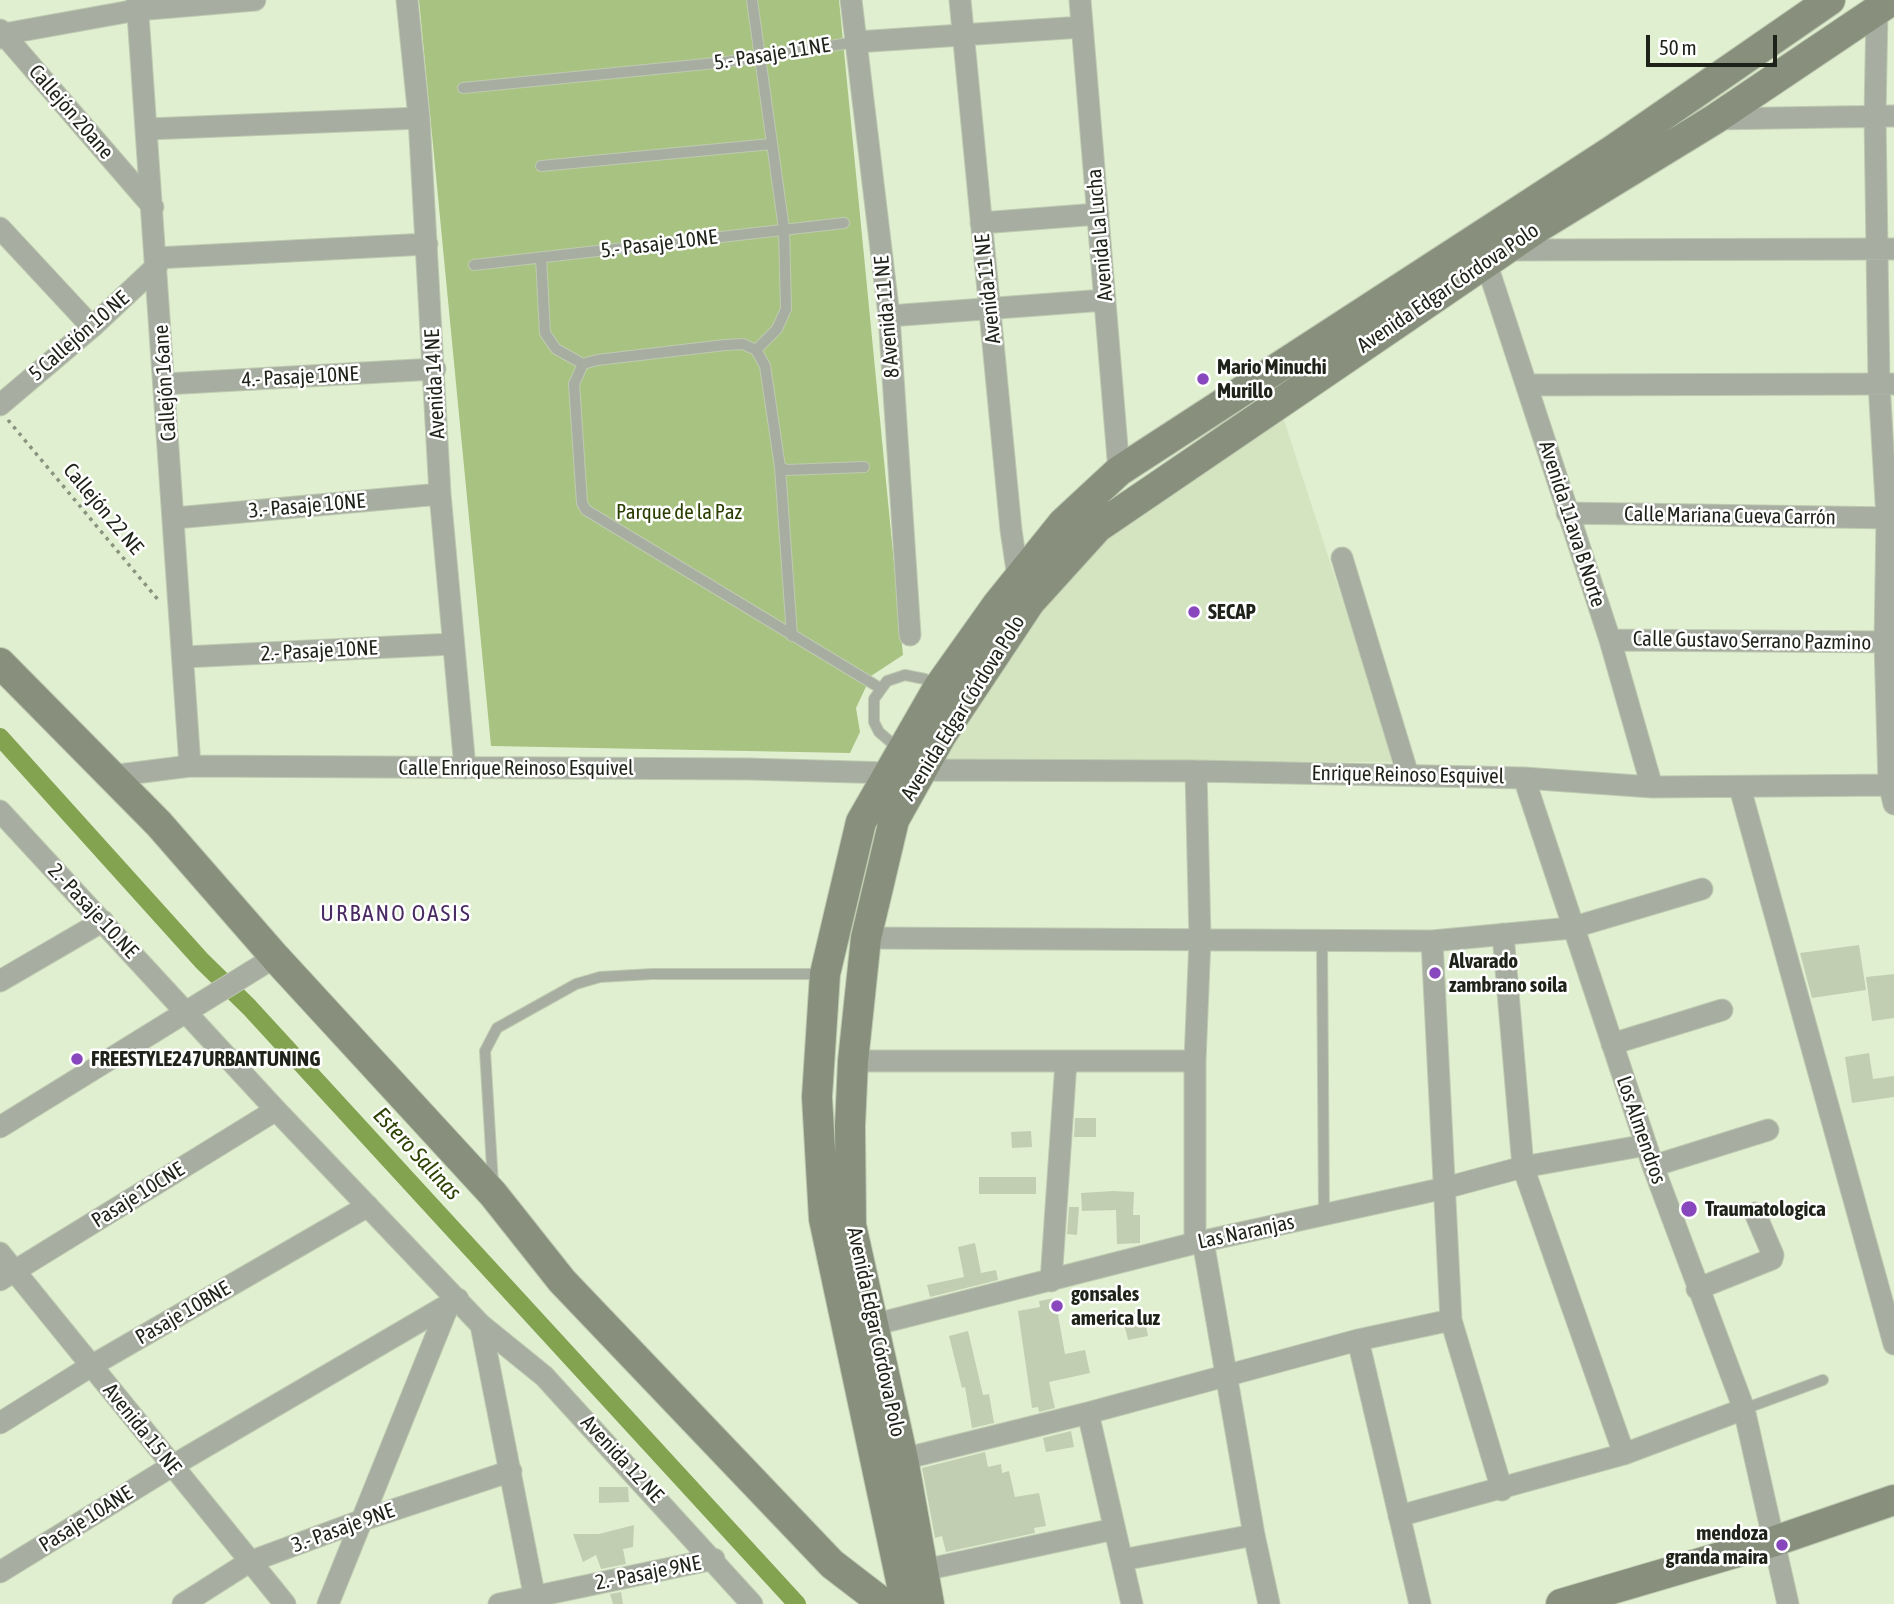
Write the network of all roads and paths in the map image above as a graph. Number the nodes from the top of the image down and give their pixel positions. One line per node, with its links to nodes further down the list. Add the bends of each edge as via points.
1 (255, 0): 8 (street)
2 (407, 0): 18 (street, Avenida 14 NE)
3 (752, 0): 15 (lane)
4 (852, 0): 14 (street, 8 Avenida 11 NE)
5 (960, 0): 13 (street, Avenida 11 NE)
6 (1080, 0): 11 (street, Avenida La Lucha)
7 (1830, 0): 48 (main road, Avenida Edgar Córdova Polo, via 1613,150)
8 (137, 5): 12 (street); 20 (street, Callejón 16ane)
9 (1884, 5): 17 (street); 19 (main road, Avenida Edgar Córdova Polo)
10 (0, 12): 12 (street)
11 (1082, 27): 13 (street, 5.- Pasaje 11NE); 24 (street, Avenida La Lucha)
12 (1, 34): 23 (street, Callejón 20ane)
13 (963, 35): 14 (street, 5.- Pasaje 11NE); 26 (street, Avenida 11 NE)
14 (856, 42): 15 (lane, 5.- Pasaje 11NE); 37 (street, 8 Avenida 11 NE)
15 (757, 56): 16 (lane, 5.- Pasaje 11NE); 21 (lane)
16 (463, 88)
17 (1884, 116): 19 (street); 30 (street)
18 (419, 118): 20 (street); 29 (street, Avenida 14 NE)
19 (1715, 119): 31 (main road, Avenida Edgar Córdova Polo)
20 (148, 129): 23 (street, Callejón 16ane)
21 (771, 145): 22 (lane); 28 (lane)
22 (541, 166)
23 (153, 208): 33 (street, Callejón 16ane)
24 (1098, 214): 26 (street); 35 (street, Avenida La Lucha)
25 (844, 223): 28 (lane, 5.- Pasaje 10NE)
26 (981, 223): 36 (street, Avenida 11 NE)
27 (0, 228): 38 (street)
28 (784, 229): 32 (lane, 5.- Pasaje 10NE); 39 (lane, via 786,310 777,329)
29 (427, 244): 33 (street); 41 (street, Avenida 14 NE)
30 (1886, 249): 31 (street); 44 (street)
31 (1495, 256): 43 (street, Avenida 11ava B Norte); 65 (main road, Avenida Edgar Córdova Polo, via 1098,527 1030,602 965,697)
32 (541, 258): 34 (lane, 5.- Pasaje 10NE); 40 (lane, via 545,333 556,349)
33 (157, 262): 38 (street, 5 Callejón 10 NE); 42 (street, Callejón 16ane)
34 (474, 265)
35 (1105, 300): 36 (street); 48 (street, Avenida La Lucha)
36 (990, 309): 37 (street); 54 (street, Avenida 11 NE)
37 (889, 316): 56 (street, 8 Avenida 11 NE)
38 (92, 327): 45 (street, 5 Callejón 10 NE)
39 (755, 350): 40 (lane, via 743,344 725,345); 46 (lane, via 765,366)
40 (583, 365): 57 (lane, via 574,384 586,510)
41 (435, 369): 42 (street, 4.- Pasaje 10NE); 49 (street, Avenida 14 NE)
42 (165, 384): 51 (street, Callejón 16ane)
43 (1527, 384): 44 (street); 50 (street, Avenida 11ava B Norte)
44 (1887, 384): 52 (street)
45 (0, 407): 55 (path, Callejón 22 NE)
46 (780, 467): 47 (lane); 57 (lane)
47 (864, 467)
48 (1119, 471): 54 (main road, Avenida Edgar Córdova Polo, via 1063,523)
49 (440, 495): 51 (street, 3.- Pasaje 10NE); 59 (street, Avenida 14 NE)
50 (1567, 513): 52 (street, Calle Mariana Cueva Carrón); 58 (street, Avenida 11ava B Norte)
51 (175, 518): 55 (street, Callejón 16ane)
52 (1890, 518): 60 (street)
53 (1342, 558): 69 (street)
54 (1018, 577): 64 (main road, Avenida Edgar Córdova Polo)
55 (183, 629): 61 (street, Callejón 16ane)
56 (910, 635)
57 (792, 636): 63 (lane)
58 (1610, 640): 60 (street, Calle Gustavo Serrano Pazmino); 72 (street, Avenida 11ava B Norte)
59 (453, 643): 61 (street, 2.- Pasaje 10NE); 67 (street, Avenida 14 NE)
60 (1889, 643): 74 (street)
61 (184, 657): 66 (street, Callejón 16ane)
62 (0, 663): 70 (main road)
63 (880, 688): 64 (lane, via 905,675 925,679); 65 (lane, via 872,710 874,722)
64 (938, 688): 65 (main road, Avenida Edgar Córdova Polo)
65 (905, 765): 67 (street, Calle Enrique Reinoso Esquivel); 68 (street, Enrique Reinoso Esquivel); 81 (main road, Avenida Edgar Córdova Polo); 86 (main road, Avenida Edgar Córdova Polo, via 861,822)
66 (190, 766): 67 (street, Calle Enrique Reinoso Esquivel); 70 (street, Calle Enrique Reinoso Esquivel)
67 (465, 768)
68 (1196, 771): 69 (street, Enrique Reinoso Esquivel); 82 (street)
69 (1408, 775): 71 (street, Enrique Reinoso Esquivel)
70 (111, 776): 85 (main road, via 159,824)
71 (1524, 778): 72 (street, Enrique Reinoso Esquivel); 79 (street, Los Almendros)
72 (1652, 787): 73 (street, Enrique Reinoso Esquivel)
73 (1740, 788): 74 (street, Enrique Reinoso Esquivel); 115 (street)
74 (1892, 791)
75 (0, 811): 76 (street, 2.- Pasaje 10.NE)
76 (8, 831): 78 (street, 2.- Pasaje 10.NE)
77 (1702, 889): 79 (street)
78 (103, 921): 87 (street); 88 (street, 2.- Pasaje 10.NE)
79 (1571, 928): 80 (street); 90 (street, Los Almendros)
80 (1503, 934): 84 (street); 99 (street)
81 (866, 938): 82 (street); 91 (main road, Avenida Edgar Córdova Polo)
82 (1199, 939): 83 (street); 93 (street)
83 (1322, 940): 84 (street); 104 (lane)
84 (1432, 941): 100 (street)
85 (265, 965): 88 (street); 101 (main road)
86 (825, 974): 101 (lane, via 600,978 576,984 497,1028 485,1051); 113 (main road, Avenida Edgar Córdova Polo, via 817,1097 824,1219)
87 (0, 981)
88 (194, 1008): 94 (street); 95 (street)
89 (1722, 1010): 90 (street)
90 (1612, 1044): 97 (street, Los Almendros)
91 (853, 1061): 92 (street); 113 (main road, Avenida Edgar Córdova Polo, via 852,1225)
92 (1066, 1062): 93 (street); 108 (street)
93 (1195, 1062): 105 (street)
94 (276, 1110): 102 (street); 107 (street, Pasaje 10CNE)
95 (0, 1127)
96 (1768, 1130): 98 (street)
97 (1646, 1145): 98 (street, Los Almendros); 99 (street, Las Naranjas)
98 (1653, 1166): 109 (street, Los Almendros)
99 (1523, 1167): 100 (street, Las Naranjas); 122 (street)
100 (1445, 1188): 104 (street, Las Naranjas); 111 (street)
101 (493, 1194): 144 (main road, via 580,1301 832,1564)
102 (368, 1206): 110 (street, Avenida 12 NE); 116 (street, Pasaje 10BNE)
103 (1755, 1213): 109 (street, via 1772,1259)
104 (1324, 1215): 105 (street, Las Naranjas)
105 (1199, 1242): 108 (street, Las Naranjas); 117 (street)
106 (0, 1253): 107 (street, Avenida 15 NE)
107 (7, 1275): 116 (street, Avenida 15 NE)
108 (1051, 1281): 113 (street, Las Naranjas)
109 (1697, 1289): 119 (street, Los Almendros)
110 (454, 1302): 112 (street, Avenida 12 NE); 124 (street, Pasaje 10ANE); 129 (street)
111 (1451, 1320): 114 (street); 126 (street)
112 (481, 1325): 125 (street); 133 (street, Avenida 12 NE, via 544,1376)
113 (860, 1328): 123 (main road, Avenida Edgar Córdova Polo); 145 (main road, Avenida Edgar Córdova Polo)
114 (1358, 1340): 117 (street); 128 (street)
115 (1894, 1344)
116 (91, 1366): 121 (street, Pasaje 10BNE); 124 (street, Avenida 15 NE)
117 (1227, 1376): 120 (street); 131 (street)
118 (1823, 1380): 119 (lane)
119 (1744, 1409): 122 (street); 132 (street, Los Almendros)
120 (1088, 1413): 123 (street); 130 (street)
121 (0, 1423)
122 (1624, 1454): 126 (street)
123 (903, 1459): 136 (main road, Avenida Edgar Córdova Polo)
124 (172, 1466): 135 (street, Avenida 15 NE); 137 (street, Pasaje 10ANE)
125 (511, 1471): 129 (street, 3.- Pasaje 9NE); 138 (street)
126 (1502, 1490): 128 (street)
127 (1894, 1500): 132 (main road)
128 (1399, 1516): 149 (street)
129 (360, 1521): 135 (street, 3.- Pasaje 9NE); 141 (street)
130 (1114, 1529): 134 (street); 136 (street)
131 (1254, 1535): 134 (street); 148 (street)
132 (1775, 1541): 150 (main road); 151 (street, Los Almendros)
133 (714, 1559): 138 (street, 2.- Pasaje 9NE); 143 (street, Avenida 12 NE)
134 (1122, 1560): 147 (street)
135 (249, 1562): 139 (street, 3.- Pasaje 9NE); 140 (street, Avenida 15 NE)
136 (924, 1570): 146 (main road, Avenida Edgar Córdova Polo)
137 (0, 1572)
138 (535, 1600): 142 (street, 2.- Pasaje 9NE)
139 (183, 1604)
140 (285, 1604)
141 (328, 1604)
142 (499, 1604)
143 (752, 1604)
144 (884, 1604)
145 (906, 1604)
146 (929, 1604)
147 (1132, 1604)
148 (1269, 1604)
149 (1420, 1604)
150 (1561, 1604)
151 (1788, 1604)

